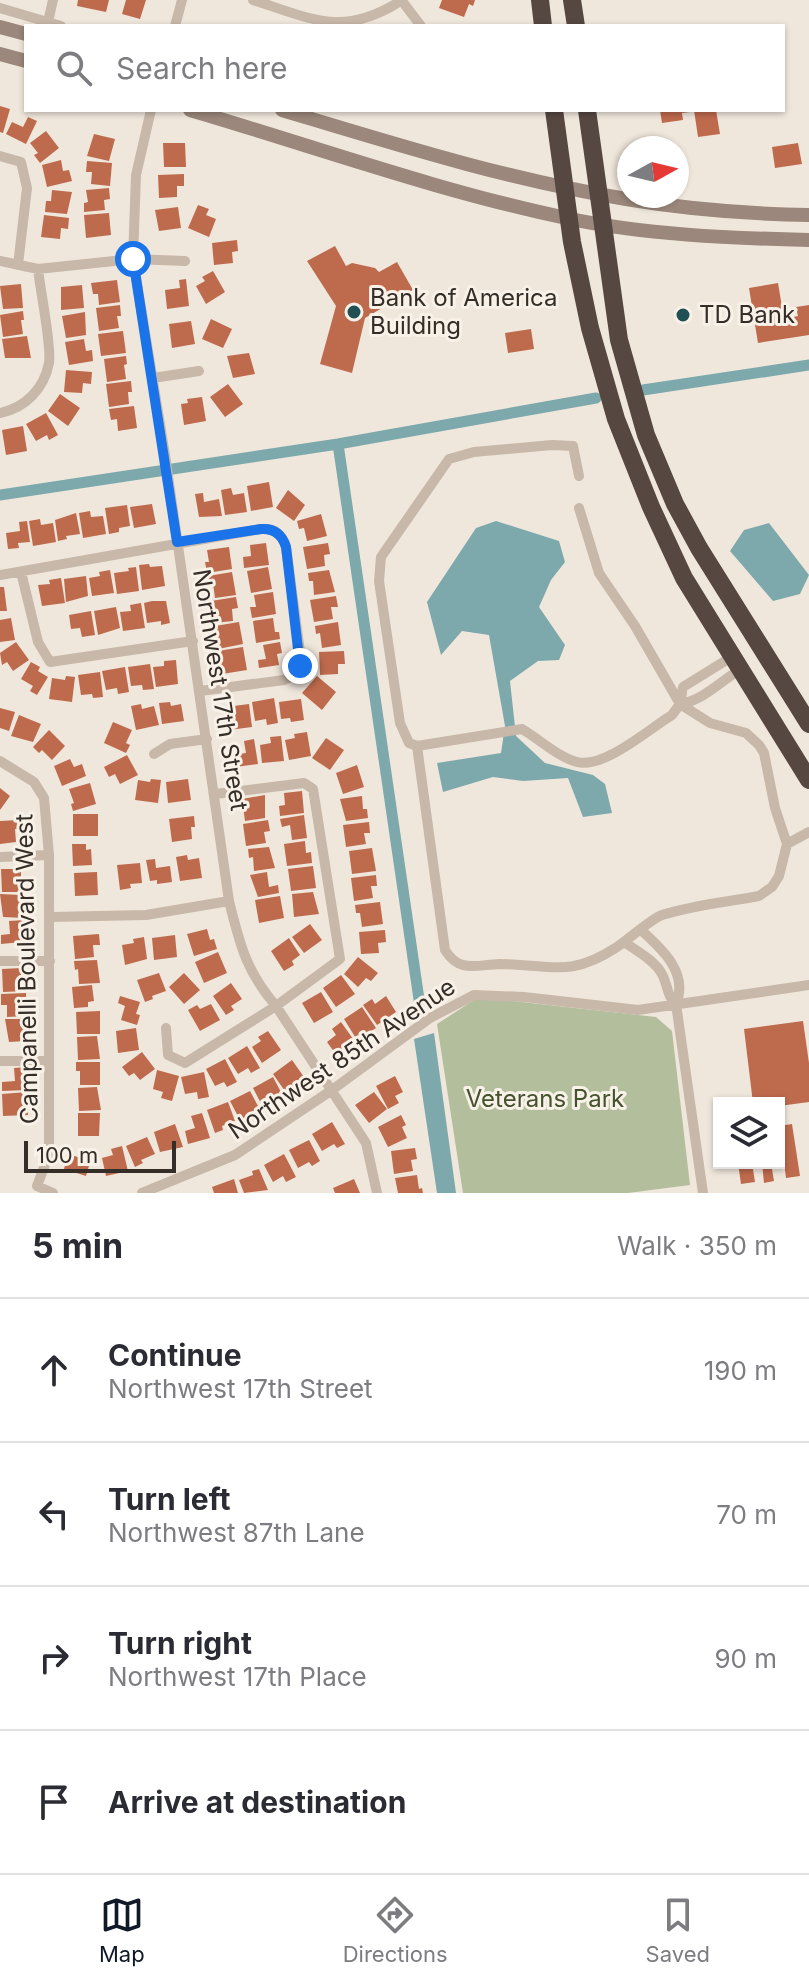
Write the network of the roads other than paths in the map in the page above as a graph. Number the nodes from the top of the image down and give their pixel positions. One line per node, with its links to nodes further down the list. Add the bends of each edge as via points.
1 (53, 0): 8 (street)
2 (182, 0): 10 (street)
3 (253, 0): 4 (street, via 322,22 378,15)
4 (402, 0): 11 (street)
5 (540, 0): 12 (highway)
6 (572, 0): 13 (highway)
7 (0, 8): 8 (street)
8 (48, 22): 9 (street)
9 (54, 24)
10 (176, 24)
11 (420, 24)
12 (543, 24)
13 (576, 24)
14 (0, 27): 15 (main road)
15 (24, 33)
16 (0, 54): 17 (main road)
17 (24, 60)
18 (151, 112): 30 (street, Northwest 17th Street, via 136,175)
19 (196, 112): 27 (main road, via 450,190)
20 (289, 112): 24 (main road)
21 (554, 112): 24 (highway)
22 (587, 112): 25 (highway)
23 (0, 156): 33 (street, via 21,162 27,188)
24 (563, 186): 25 (main road); 27 (highway)
25 (598, 194): 26 (main road, via 681,207); 28 (highway)
26 (809, 215)
27 (567, 218): 28 (main road); 44 (highway, via 616,419 684,578)
28 (602, 224): 29 (main road); 47 (highway, via 619,340 642,423 675,504)
29 (809, 240)
30 (133, 259): 32 (street); 34 (street); 36 (street, Northwest 17th Street)
31 (0, 261): 33 (street)
32 (185, 261)
33 (18, 265): 34 (street)
34 (38, 269): 37 (street, via 50,361 38,391 23,405)
35 (199, 371): 36 (street)
36 (153, 378): 40 (street, Northwest 17th Street)
37 (0, 413)
38 (579, 476): 49 (street, via 573,446 474,452 449,459 381,557 379,581 400,723 409,743)
39 (579, 508): 46 (street, via 599,573)
40 (177, 542): 41 (street); 43 (street, Northwest 17th Street); 45 (street, via 271,529 286,547 299,670 287,679)
41 (21, 572): 42 (street); 43 (street, via 38,642 50,662)
42 (0, 575)
43 (193, 641): 45 (street, Northwest 17th Street)
44 (738, 662): 46 (street, via 696,701); 46 (street, via 683,687); 52 (highway)
45 (200, 691): 48 (street, Northwest 17th Street)
46 (680, 704): 49 (street, via 672,715 597,762 571,760 522,729); 55 (street, via 710,723 746,733 759,745)
47 (809, 724)
48 (207, 739): 50 (street, via 170,744); 53 (street, Northwest 17th Street)
49 (417, 746): 61 (street, via 445,950 452,961 460,966 566,969 593,961)
50 (154, 754)
51 (0, 761): 56 (street, Campanelli Boulevard West, via 34,782 44,798)
52 (809, 780)
53 (216, 794): 58 (street, Northwest 17th Street); 66 (street, via 304,783 313,789 340,959)
54 (809, 832): 55 (street)
55 (787, 844): 60 (street, via 779,876 759,896 658,916)
56 (49, 855): 57 (street); 59 (street, Campanelli Boulevard West)
57 (0, 857)
58 (229, 901): 59 (street, via 146,915); 66 (street, Northwest 17th Street, via 242,953)
59 (50, 917): 63 (street, Campanelli Boulevard West)
60 (641, 930): 61 (street); 65 (street, via 672,961 680,995)
61 (624, 942): 65 (street, via 653,963)
62 (0, 961): 63 (street)
63 (50, 961): 69 (street, Campanelli Boulevard West)
64 (809, 985): 65 (street, Northwest 85th Avenue)
65 (676, 1004): 70 (street, Northwest 85th Avenue, via 638,1010 474,995 430,1018); 76 (street)
66 (276, 1006): 67 (street, via 185,1063 168,1055); 70 (street, Northwest 17th Street)
67 (166, 1028)
68 (0, 1061): 69 (street)
69 (49, 1061): 71 (street, Campanelli Boulevard West, via 49,1154)
70 (332, 1090): 72 (street, Northwest 85th Avenue, via 235,1155); 75 (street, Northwest 17th Street, via 366,1143)
71 (32, 1190): 73 (street)
72 (160, 1190): 74 (street, Northwest 85th Avenue)
73 (53, 1193)
74 (142, 1193)
75 (377, 1193)
76 (703, 1193)

